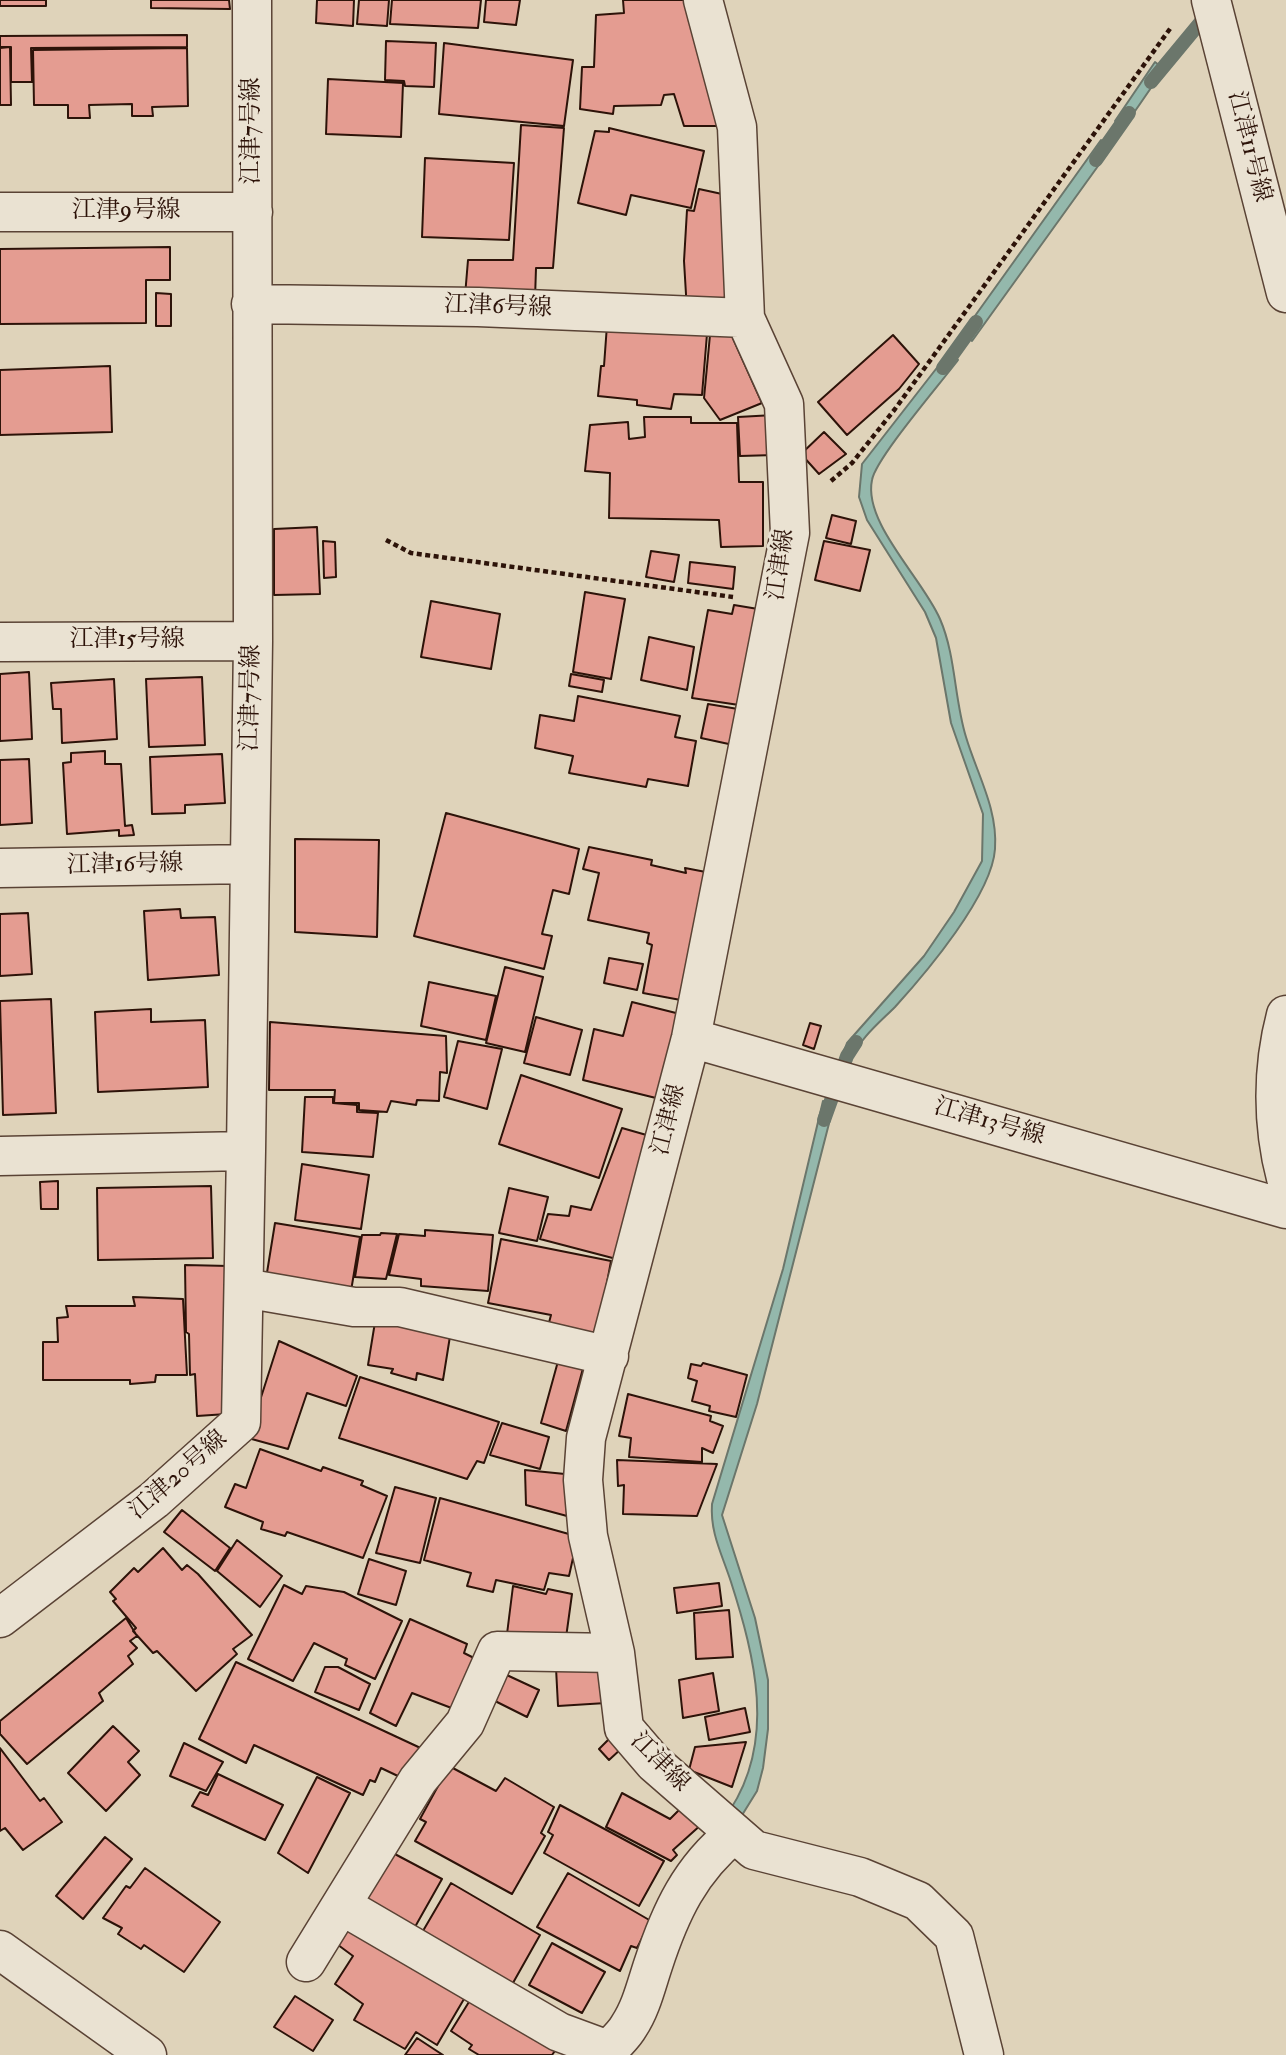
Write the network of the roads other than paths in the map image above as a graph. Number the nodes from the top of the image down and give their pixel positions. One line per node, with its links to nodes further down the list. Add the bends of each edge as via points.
1 (252, 0): 5 (street, 江津7号線)
2 (703, 0): 8 (street, 江津線, via 737,127)
3 (1211, 0): 6 (street, 江津11号線)
4 (0, 212): 5 (street, 江津9号線)
5 (253, 212): 7 (street, 江津7号線)
6 (1286, 293)
7 (251, 304): 8 (street, 江津6号線); 9 (street, 江津7号線)
8 (745, 318): 14 (street, 江津線, via 784,404 790,533)
9 (253, 641): 10 (street, 江津15号線); 11 (street, 江津7号線)
10 (0, 642)
11 (250, 864): 12 (street, 江津16号線); 15 (street, 江津7号線)
12 (0, 867)
13 (1286, 1016): 17 (street, via 1275,1056 1278,1146)
14 (691, 1038): 18 (street, 江津13号線); 20 (street, 江津線)
15 (246, 1150): 16 (street); 19 (street, 江津20号線)
16 (0, 1156)
17 (1286, 1178)
18 (1286, 1209)
19 (244, 1288): 20 (street, via 354,1307 400,1307); 21 (street, 江津20号線, via 241,1422 154,1500)
20 (609, 1356): 22 (street, 江津線, via 586,1438 583,1480 588,1536)
21 (0, 1618)
22 (615, 1653): 23 (street, 江津線, via 624,1728 654,1763); 24 (street, via 497,1651 465,1723 418,1780)
23 (734, 1834): 27 (street, via 702,1863 685,1888 668,1918 629,2027); 29 (street, 江津線, via 754,1850 860,1877 918,1901 954,1936)
24 (341, 1905): 26 (street); 27 (street, via 559,2032)
25 (0, 1950): 28 (street)
26 (306, 1962)
27 (606, 2053)
28 (148, 2055)
29 (984, 2055)

